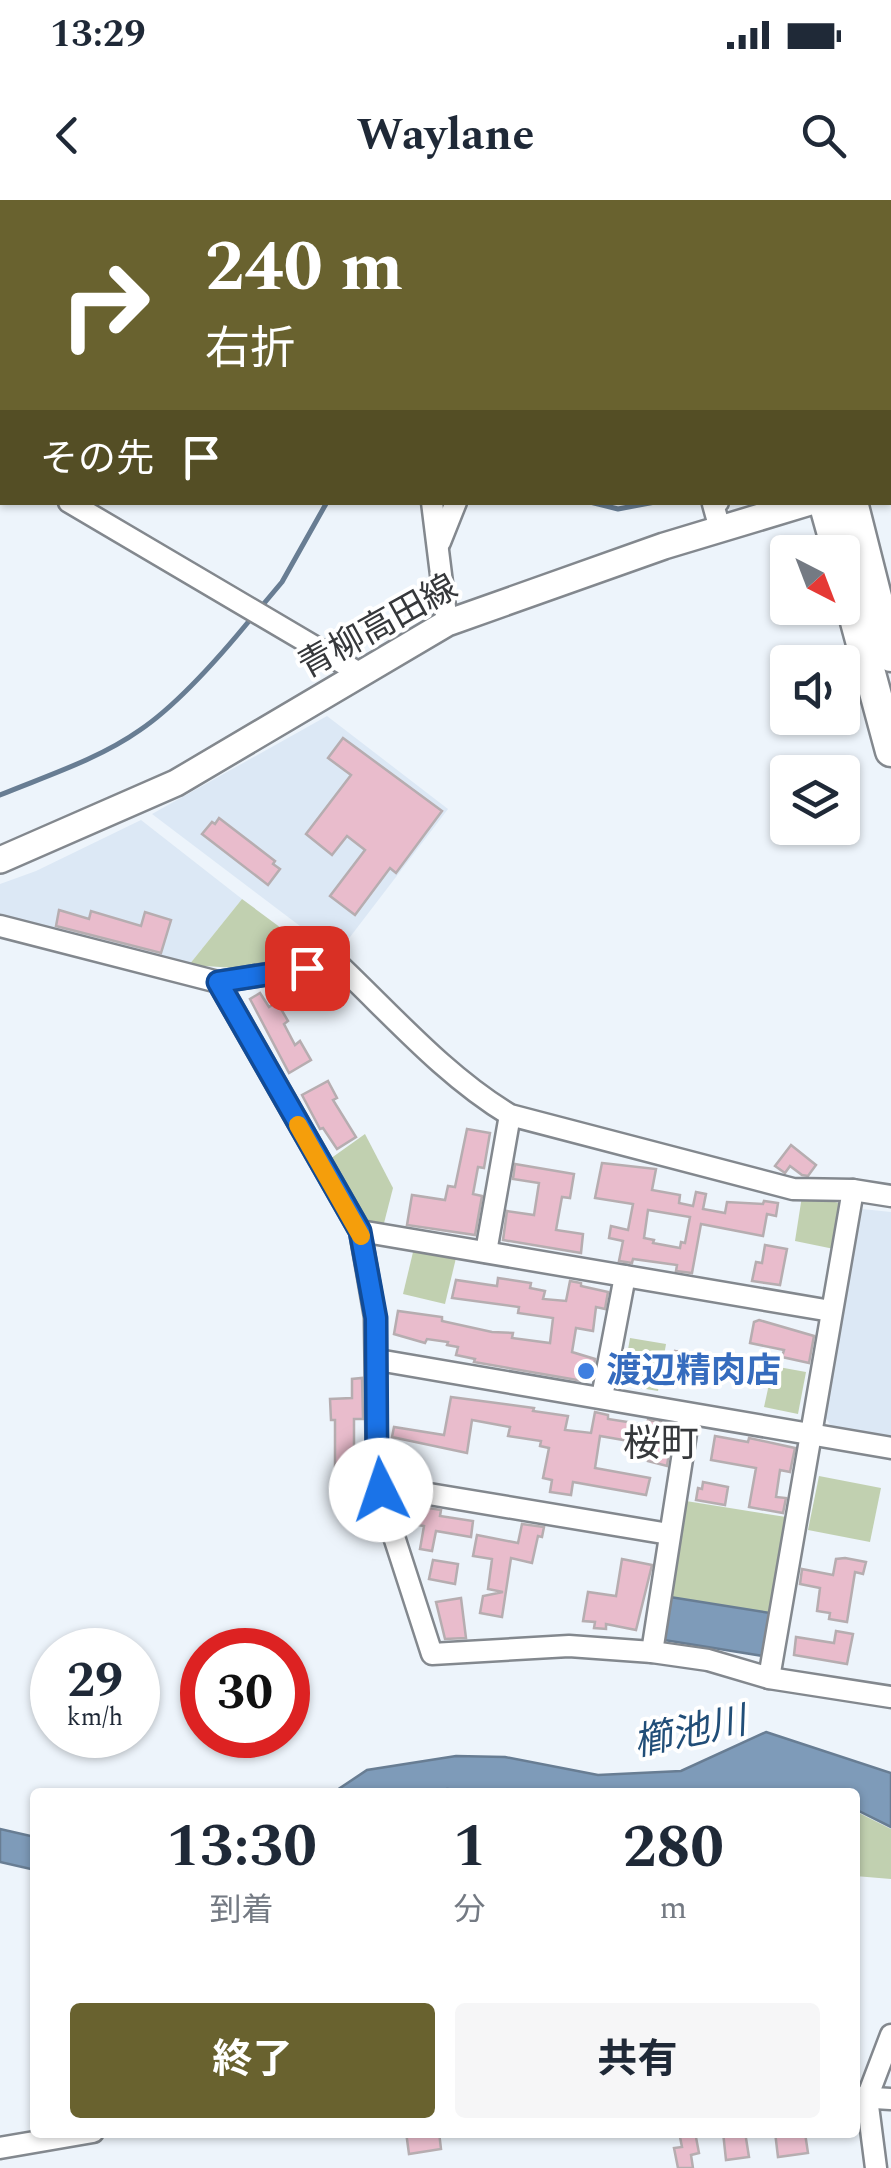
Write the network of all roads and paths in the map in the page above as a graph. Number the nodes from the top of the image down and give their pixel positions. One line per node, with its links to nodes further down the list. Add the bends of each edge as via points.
1 (74, 505): 14 (street)
2 (432, 505): 10 (street)
3 (455, 505): 10 (street)
4 (713, 505): 8 (street)
5 (800, 505): 8 (main road, 青柳高田線)
6 (825, 505): 9 (highway)
7 (853, 505): 13 (highway)
8 (720, 529): 11 (main road, 青柳高田線)
9 (833, 535)
10 (438, 547): 11 (street)
11 (447, 623): 14 (main road, 青柳高田線)
12 (857, 625): 15 (highway)
13 (891, 656)
14 (361, 674): 16 (main road, 青柳高田線, via 176,783)
15 (891, 750)
16 (0, 860)
17 (0, 926): 18 (street)
18 (218, 982): 19 (street, via 337,963 454,1074); 22 (street)
19 (510, 1115): 20 (street, via 793,1189); 23 (street)
20 (853, 1190): 21 (street); 25 (street)
21 (891, 1196)
22 (360, 1231): 23 (street); 26 (street)
23 (486, 1252): 24 (street)
24 (625, 1276): 25 (street); 27 (street)
25 (832, 1311): 29 (street)
26 (378, 1360): 27 (street); 31 (street)
27 (602, 1397): 28 (street)
28 (689, 1414): 29 (street); 32 (street)
29 (810, 1435): 30 (street); 34 (street)
30 (891, 1448)
31 (381, 1490): 32 (street); 33 (street, via 432,1654 569,1646)
32 (669, 1534): 33 (street)
33 (652, 1652): 34 (street)
34 (769, 1678): 35 (street)
35 (891, 1697)
36 (891, 2035): 37 (street)
37 (861, 2098): 38 (street); 41 (street)
38 (891, 2098)
39 (58, 2138): 40 (street)
40 (0, 2148)
41 (876, 2168)

